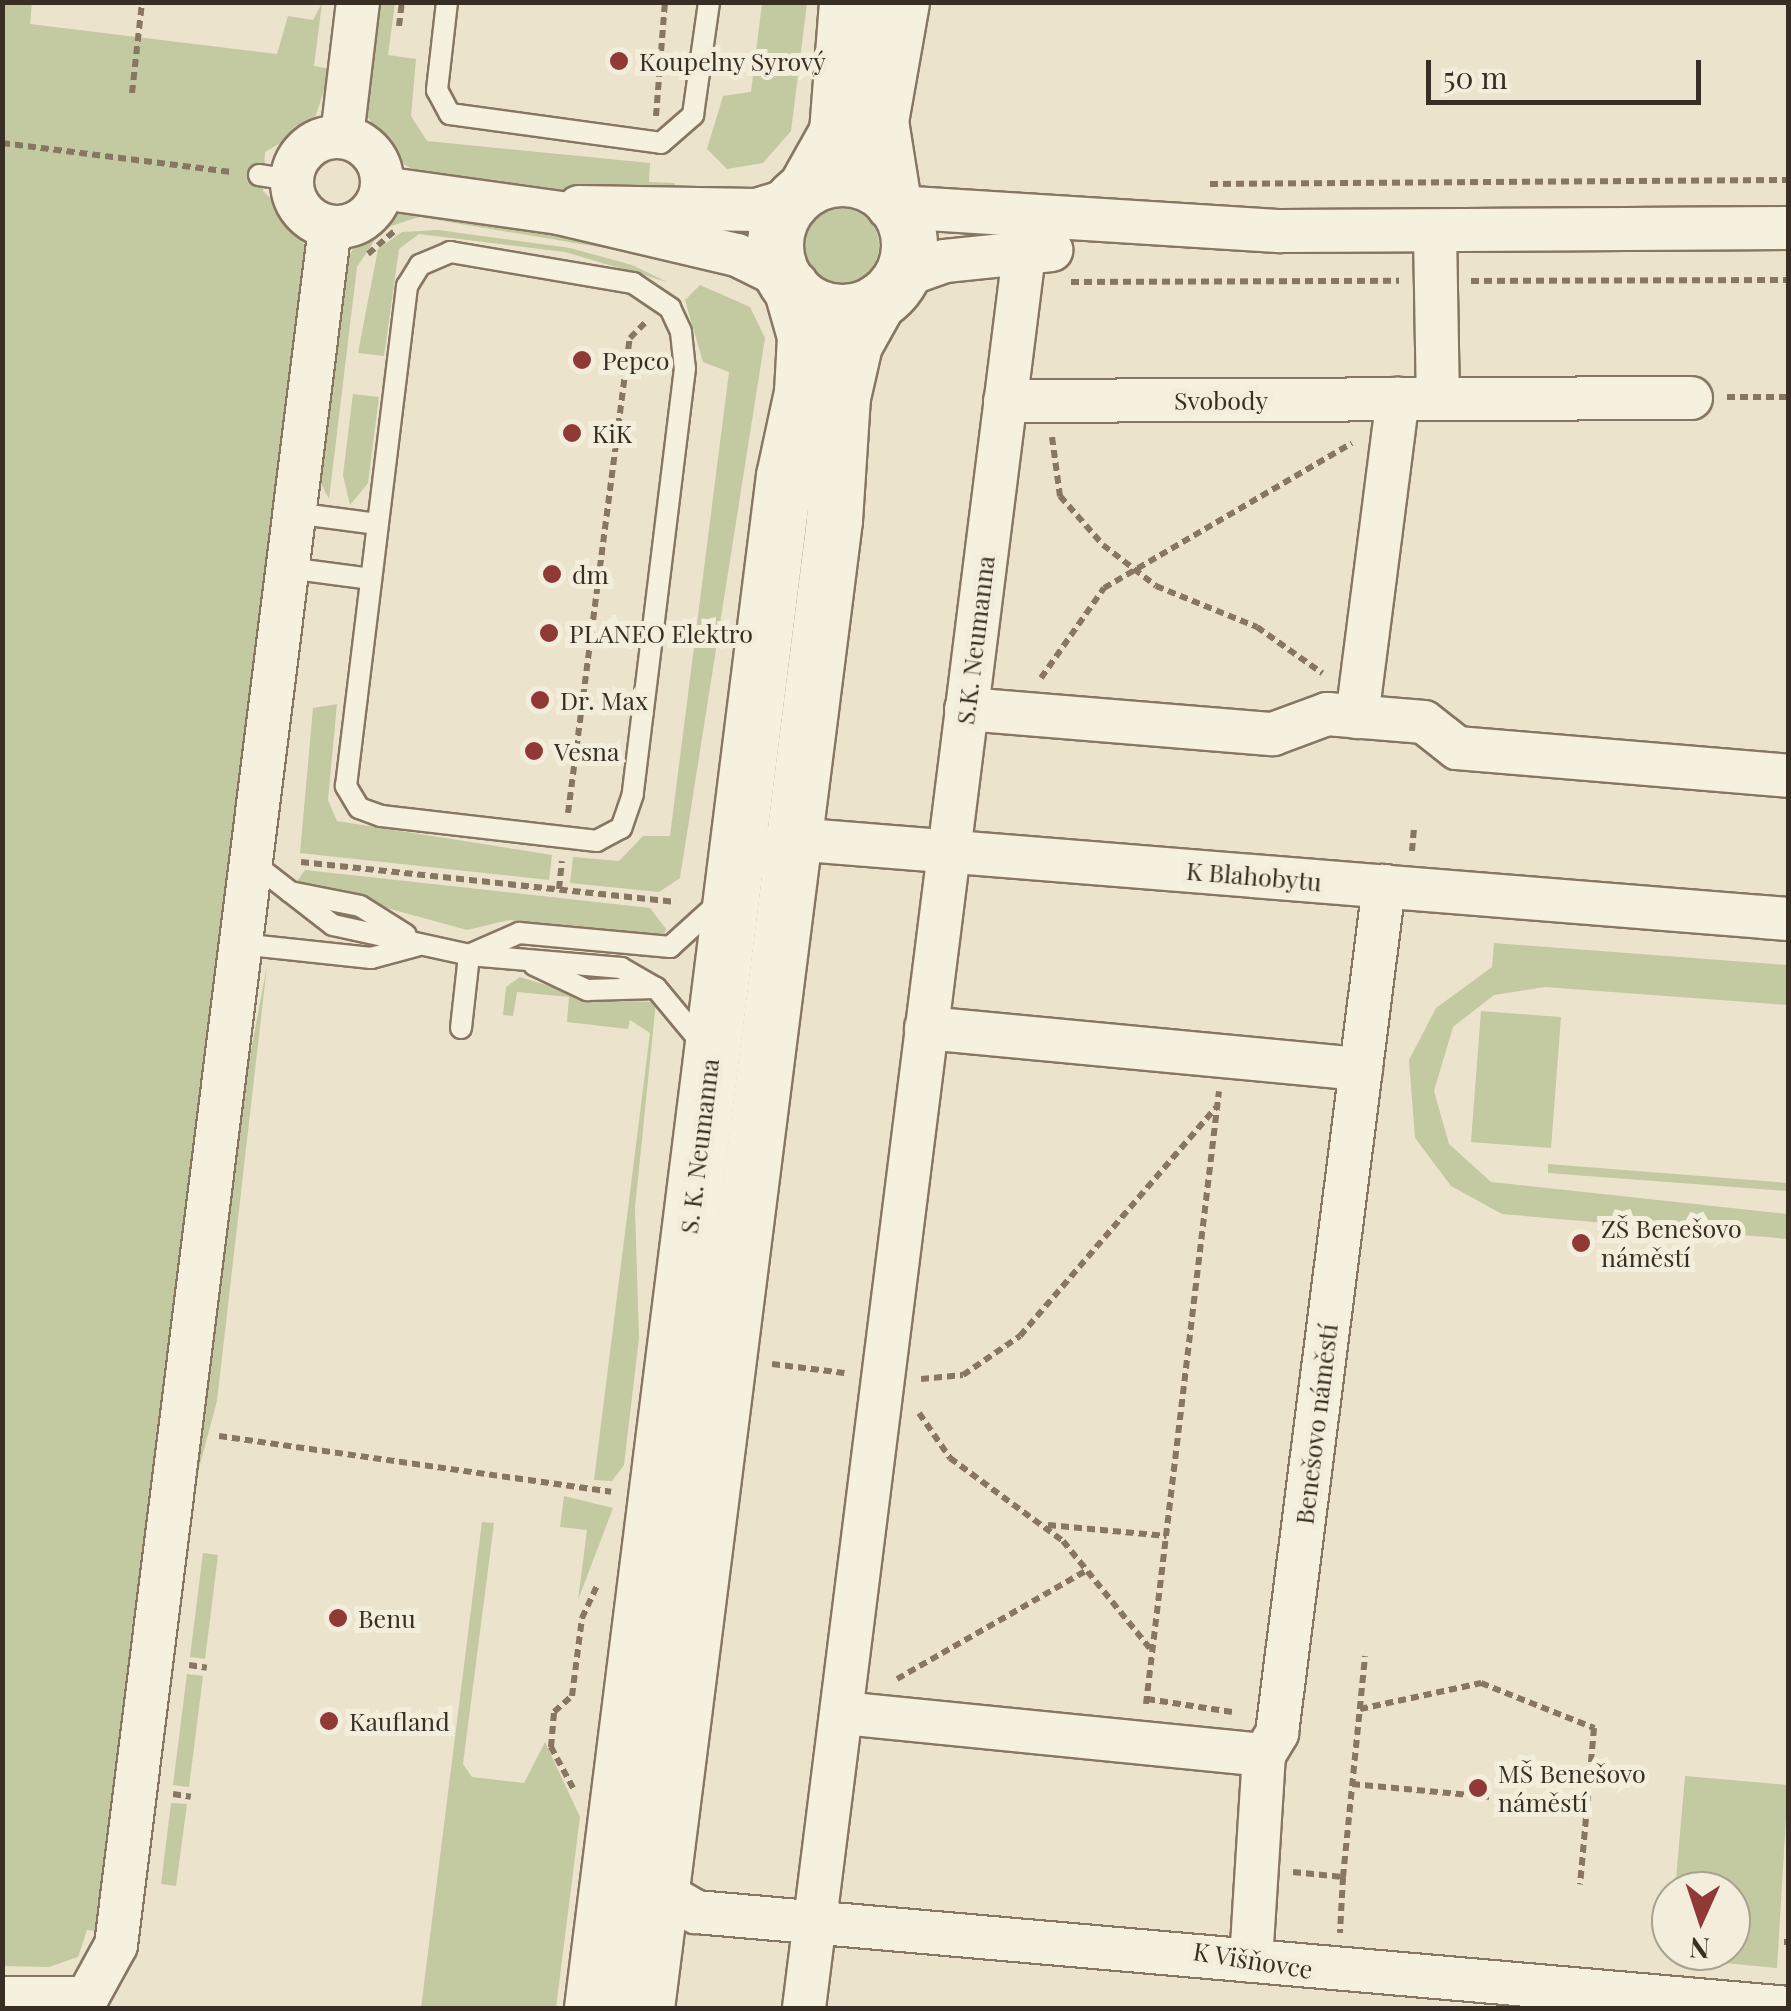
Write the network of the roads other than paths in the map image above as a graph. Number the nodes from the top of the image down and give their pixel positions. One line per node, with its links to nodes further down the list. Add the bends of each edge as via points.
1 (358, 2): 6 (street)
2 (447, 2): 3 (lane, via 438,100 459,118 672,140 694,114)
3 (709, 2)
4 (847, 2): 8 (street, via 837,132)
5 (901, 2): 9 (street, via 880,121)
6 (342, 136): 7 (street, via 373,153); 11 (street, via 308,147 275,177 302,210)
7 (382, 188): 10 (street); 11 (street, via 364,218)
8 (801, 193): 9 (street, via 854,179); 10 (street, via 756,210); 16 (street, via 777,229)
9 (895, 205): 13 (street); 17 (street, via 909,246)
10 (525, 207): 16 (street, via 737,255)
11 (330, 227): 21 (street)
12 (1788, 228): 14 (street)
13 (1281, 231): 14 (street); 15 (street)
14 (1436, 232): 20 (street, via 1436,281)
15 (1022, 268): 17 (street, via 945,261); 19 (street, S.K. Neumanna)
16 (787, 282): 17 (street, via 837,311); 31 (street, S. K. Neumanna, via 804,373)
17 (889, 289): 28 (street, via 844,379)
18 (1691, 398): 20 (street, Svobody)
19 (1005, 401): 20 (street, Svobody); 25 (street, S.K. Neumanna)
20 (1410, 406): 26 (street)
21 (294, 513): 22 (lane); 23 (street)
22 (378, 524): 24 (lane); 24 (lane, via 407,286 420,264 450,252 598,276 665,304 681,332 684,368 633,794 612,835 565,840 381,816 350,800)
23 (288, 568): 24 (lane); 30 (street)
24 (370, 579)
25 (966, 709): 26 (street, via 1273,734 1327,714); 29 (street, S.K. Neumanna)
26 (1357, 717): 27 (street, via 1424,722 1458,748)
27 (1788, 776)
28 (793, 838): 29 (street, K Blahobytu); 31 (street); 44 (street)
29 (948, 851): 32 (street, K Blahobytu); 38 (street, S.K. Neumanna)
30 (270, 861): 34 (street); 35 (lane, via 285,891 360,906)
31 (732, 880): 36 (lane, via 678,945 518,933); 39 (street, S. K. Neumanna)
32 (1384, 886): 33 (street, K Blahobytu); 40 (street, Benešovo náměstí)
33 (1788, 919)
34 (240, 944): 35 (lane, via 370,958); 47 (street, via 116,1944 86,1998)
35 (420, 944): 36 (lane)
36 (469, 955): 37 (lane); 39 (lane, via 527,963 587,990 656,988)
37 (461, 1028)
38 (926, 1028): 40 (street); 41 (street, S.K. Neumanna, via 883,1378)
39 (711, 1053): 43 (street, S. K. Neumanna)
40 (1360, 1069): 42 (street, Benešovo náměstí, via 1277,1733)
41 (855, 1714): 42 (street); 45 (street, S.K. Neumanna)
42 (1264, 1755): 46 (street, Benešovo náměstí)
43 (598, 1816): 44 (street, via 629,1868); 48 (street, S. K. Neumanna)
44 (661, 1898): 45 (street, K Višňovce, via 683,1910); 49 (street)
45 (816, 1924): 46 (street, K Višňovce); 50 (street, S.K. Neumanna)
46 (1251, 1961): 51 (street, K Višňovce)
47 (2, 1998)
48 (592, 2008)
49 (646, 2008)
50 (804, 2008)
51 (1788, 2008)

